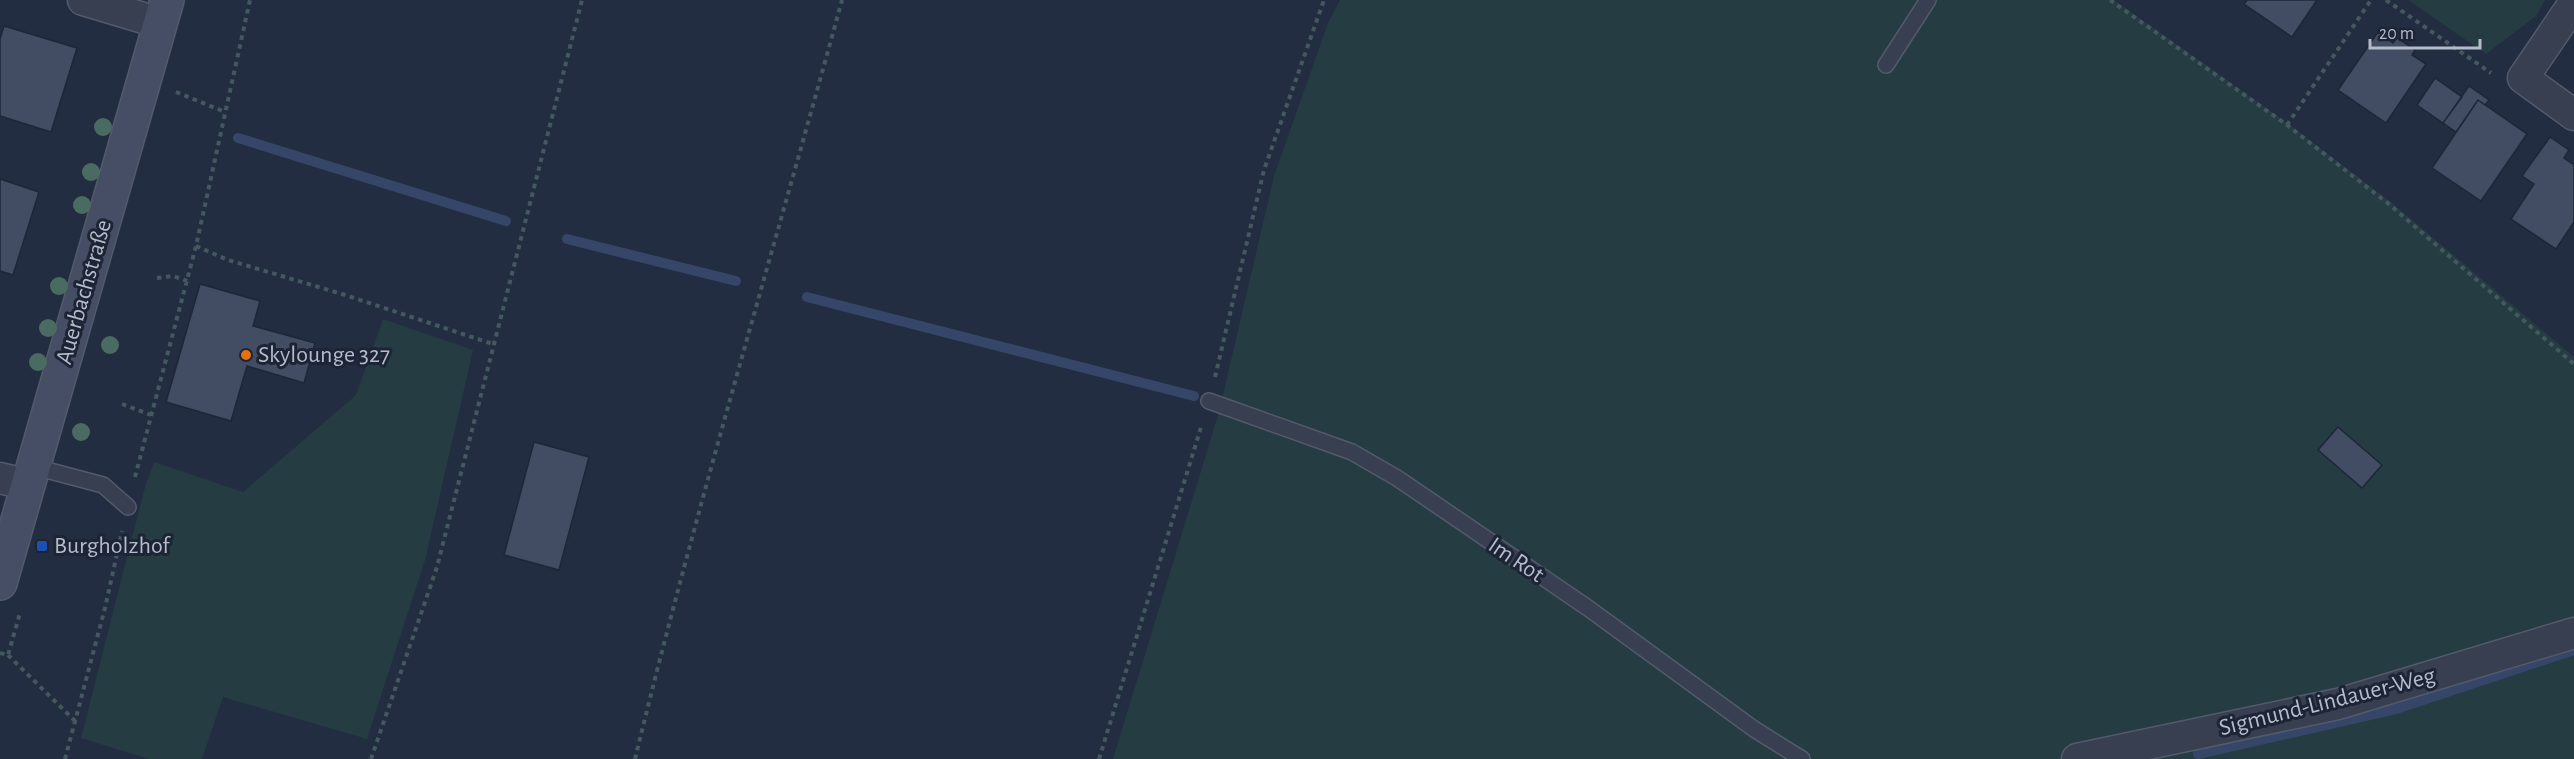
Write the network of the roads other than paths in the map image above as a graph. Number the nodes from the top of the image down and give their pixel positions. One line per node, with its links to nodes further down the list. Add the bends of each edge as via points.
1 (83, 0): 4 (street)
2 (1928, 0): 5 (lane)
3 (2574, 3): 6 (street, via 2523,78)
4 (164, 12): 8 (main road, Auerbachstraße)
5 (1886, 65)
6 (2574, 115)
7 (1209, 401): 12 (lane, Im Rot, via 1352,452 1397,478)
8 (21, 477): 9 (lane, via 103,485); 10 (main road, Auerbachstraße)
9 (128, 507)
10 (0, 584)
11 (2574, 633): 13 (street, Sigmund-Lindauer-Weg, via 2338,704)
12 (1802, 759)
13 (2077, 759)

